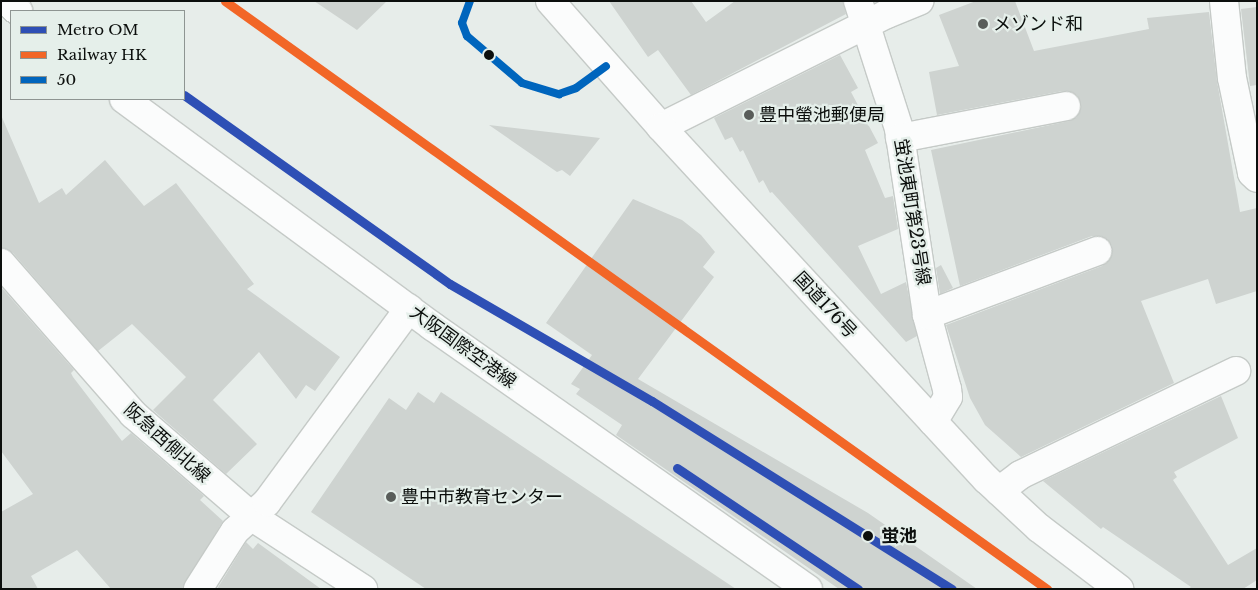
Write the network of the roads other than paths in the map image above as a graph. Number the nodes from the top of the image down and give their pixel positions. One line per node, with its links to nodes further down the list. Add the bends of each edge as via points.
1 (6, 1): 5 (main road)
2 (550, 1): 9 (main road, 国道176号)
3 (919, 1): 6 (main road)
4 (1224, 1): 11 (main road, via 1232,78 1252,173)
5 (17, 10)
6 (861, 13): 9 (main road); 10 (main road, 蛍池東町第23号線)
7 (125, 100): 14 (main road, 大阪国際空港線)
8 (1066, 106): 10 (main road)
9 (661, 127): 17 (main road, 国道176号)
10 (900, 138): 15 (main road, 蛍池東町第23号線)
11 (1257, 178)
12 (1097, 252): 15 (main road)
13 (1, 263): 19 (main road, 阪急西側北線, via 124,406)
14 (410, 309): 19 (main road, via 267,502); 22 (main road, 大阪国際空港線)
15 (927, 315): 17 (main road, 蛍池東町第23号線, via 948,397)
16 (1236, 372): 18 (main road, via 1020,475)
17 (933, 422): 18 (main road, 国道176号)
18 (999, 491): 23 (main road, 国道176号, via 1038,528)
19 (251, 516): 20 (main road, via 235,531); 21 (main road, 阪急西側北線)
20 (198, 589)
21 (363, 589)
22 (808, 589)
23 (1119, 589)

